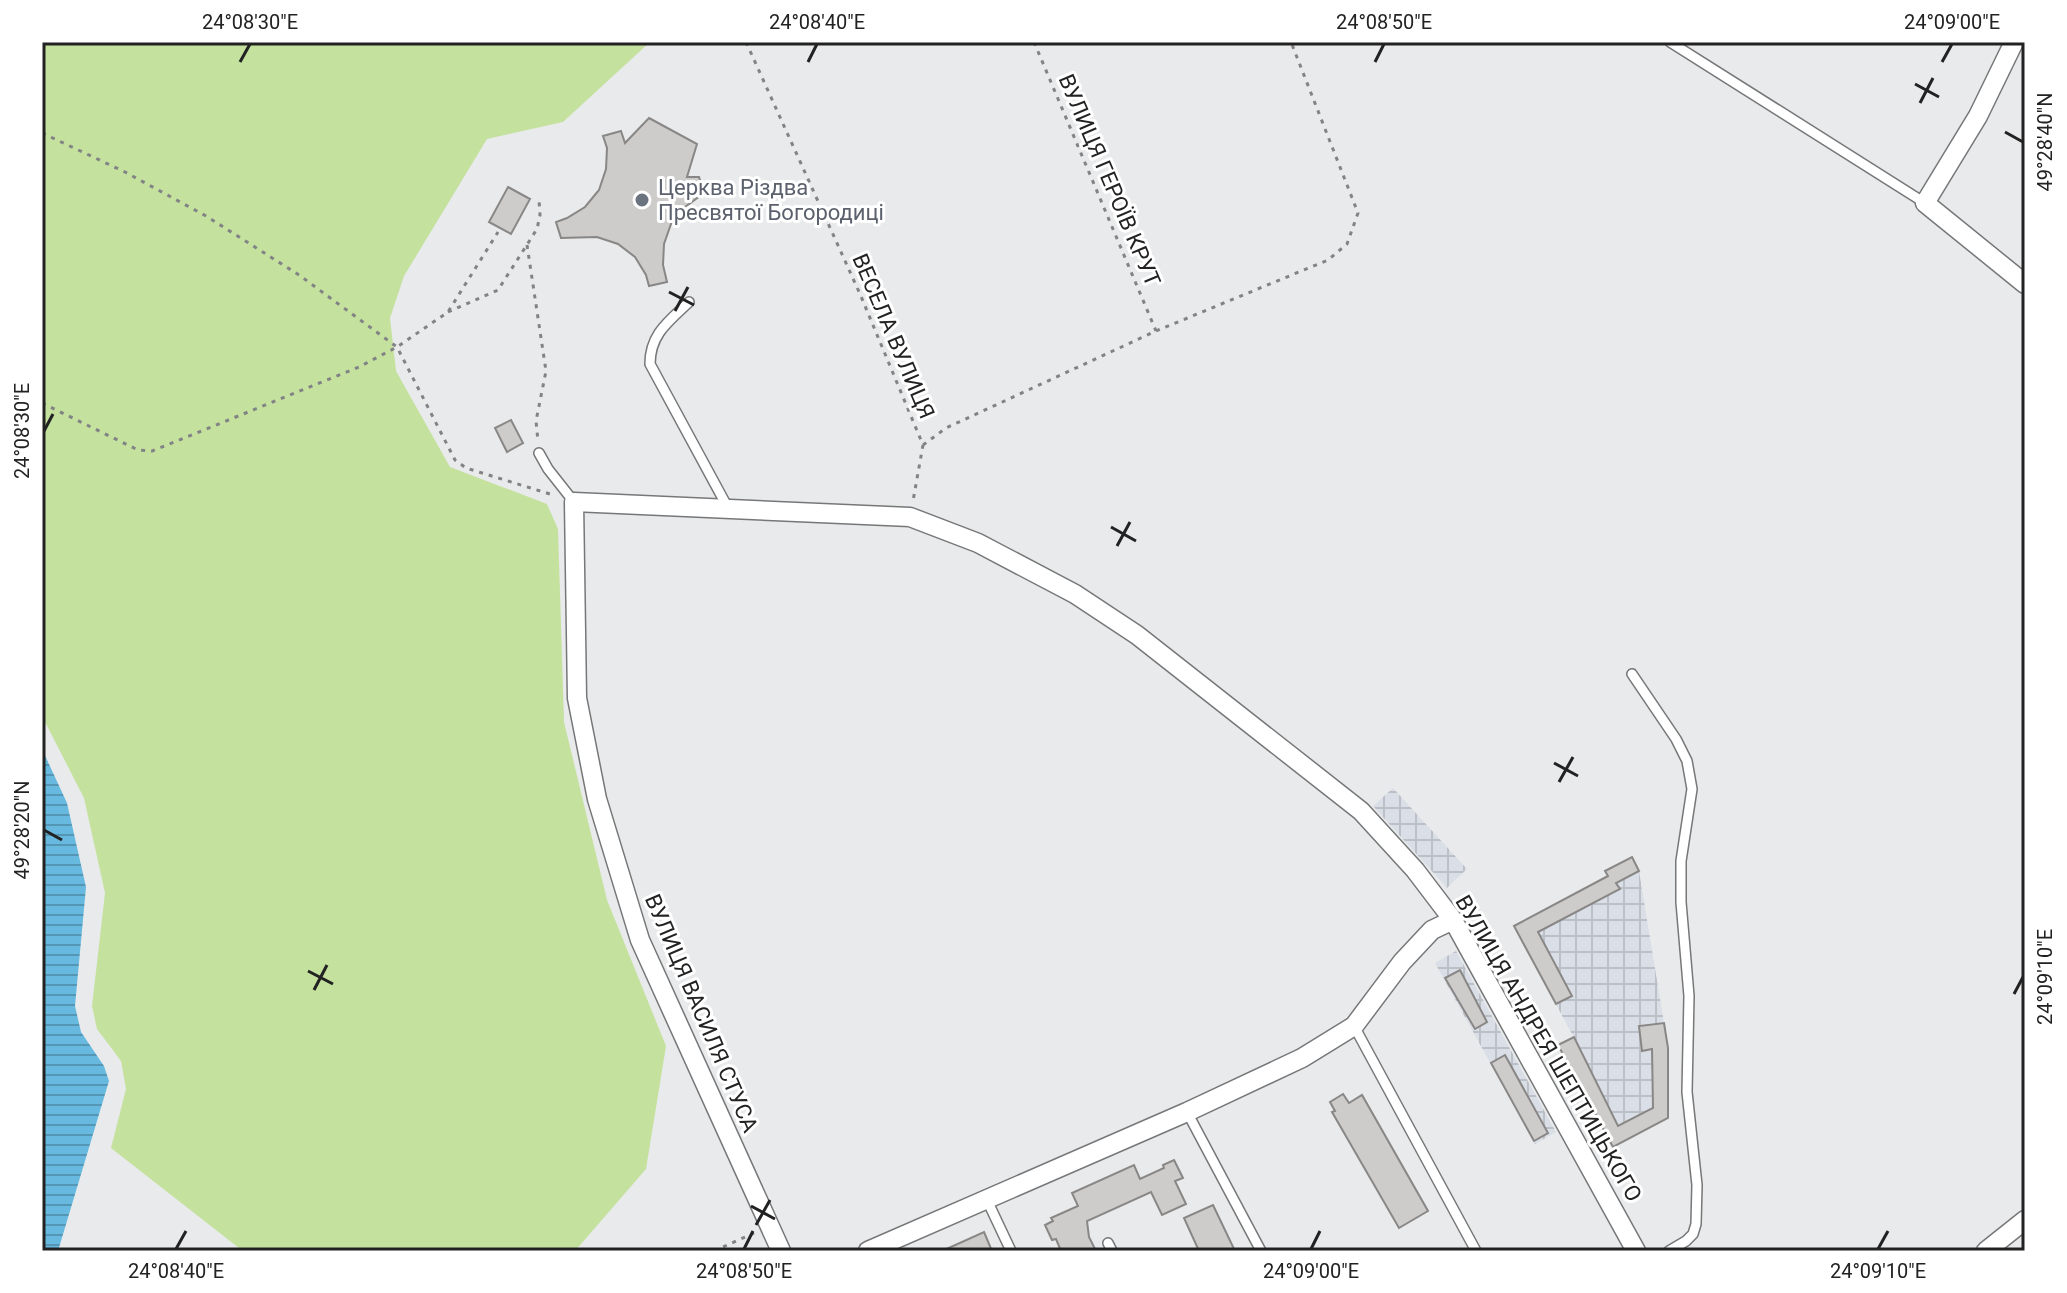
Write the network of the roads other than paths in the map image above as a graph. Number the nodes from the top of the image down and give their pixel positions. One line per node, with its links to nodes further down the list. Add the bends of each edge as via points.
1 (1670, 42): 3 (lane)
2 (2014, 42): 3 (street, via 1978,116)
3 (1925, 203): 4 (street)
4 (2025, 284)
5 (689, 302): 8 (lane, via 659,331 650,347 650,364)
6 (539, 453): 7 (lane)
7 (574, 502): 8 (street, ВУЛИЦЯ АНДРЕЯ ШЕПТИЦЬКОГО); 15 (street, ВУЛИЦЯ ВАСИЛЯ СТУСА, via 577,698 616,869 640,940)
8 (728, 508): 10 (street, ВУЛИЦЯ АНДРЕЯ ШЕПТИЦЬКОГО, via 910,517 978,543 1075,594 1137,635 1361,811)
9 (1632, 674): 21 (lane, via 1676,739 1692,789 1681,902 1696,1224 1686,1241)
10 (1453, 920): 11 (street, via 1432,930 1402,962); 20 (street, ВУЛИЦЯ АНДРЕЯ ШЕПТИЦЬКОГО)
11 (1354, 1026): 12 (street, via 1302,1058); 19 (lane)
12 (1187, 1112): 13 (street); 18 (lane)
13 (986, 1198): 16 (street); 17 (lane)
14 (2025, 1220): 22 (street)
15 (781, 1251)
16 (868, 1251)
17 (1011, 1251)
18 (1261, 1251)
19 (1476, 1251)
20 (1636, 1251)
21 (1669, 1251)
22 (1986, 1251)

